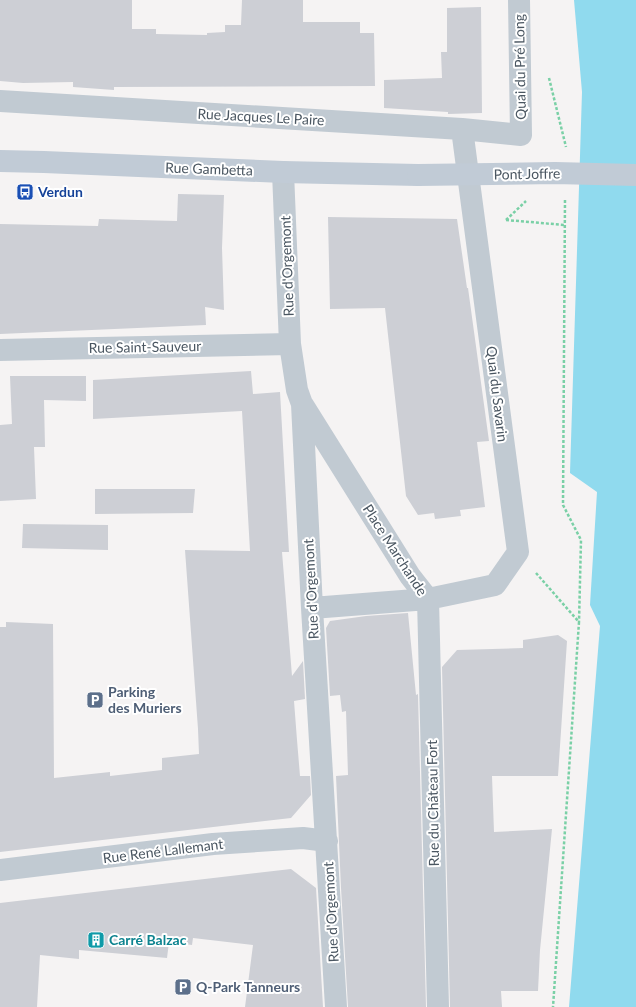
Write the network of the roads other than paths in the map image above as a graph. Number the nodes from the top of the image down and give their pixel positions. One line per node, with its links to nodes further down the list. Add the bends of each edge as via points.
1 (519, 0): 4 (street, Quai du Pré Long)
2 (0, 101): 3 (street, Rue Jacques Le Paire)
3 (462, 129): 4 (street, Rue Jacques Le Paire); 12 (street, Quai du Savarin, via 518,552 495,585)
4 (521, 135)
5 (0, 161): 6 (main road, Rue Gambetta)
6 (283, 172): 7 (main road, Rue Gambetta); 9 (street, Rue d'Orgemont)
7 (418, 175): 8 (main road, Pont Joffre, bridge)
8 (636, 175)
9 (290, 344): 10 (street, Rue Saint-Sauveur); 11 (street, Rue d'Orgemont, via 297,390)
10 (0, 350)
11 (302, 404): 12 (street, Place Marchande, via 410,576); 13 (street, Rue d'Orgemont)
12 (428, 599): 13 (street, Place Marchande); 17 (street, Rue du Château Fort)
13 (312, 608): 14 (street, Rue d'Orgemont)
14 (327, 841): 15 (street, Rue René Lallemant, via 304,838 213,844); 16 (street, Rue d'Orgemont)
15 (0, 870)
16 (336, 1007)
17 (438, 1007)

